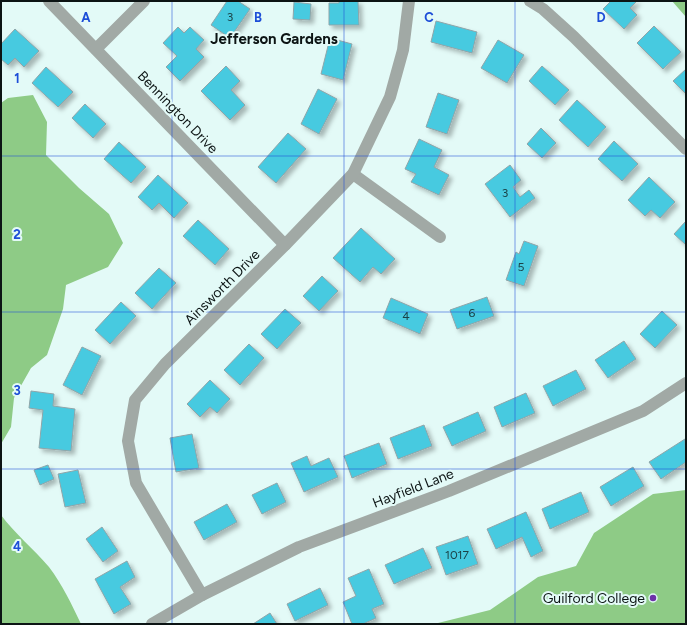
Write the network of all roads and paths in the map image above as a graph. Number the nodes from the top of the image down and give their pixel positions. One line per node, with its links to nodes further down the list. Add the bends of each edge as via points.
1 (49, 1): 5 (street, Bennington Drive)
2 (144, 1): 5 (street)
3 (409, 1): 7 (street, Ainsworth Drive, via 403,50 390,97)
4 (530, 1): 6 (street, via 543,9 584,47)
5 (96, 49): 9 (street, Bennington Drive)
6 (686, 149)
7 (352, 174): 8 (street); 9 (street, Ainsworth Drive)
8 (440, 237)
9 (285, 245): 11 (street, Ainsworth Drive, via 165,364 135,400 128,441 136,483)
10 (686, 383): 11 (street, Hayfield Lane, via 643,410 449,491 299,547)
11 (202, 595): 12 (street, Hayfield Lane)
12 (152, 624)

